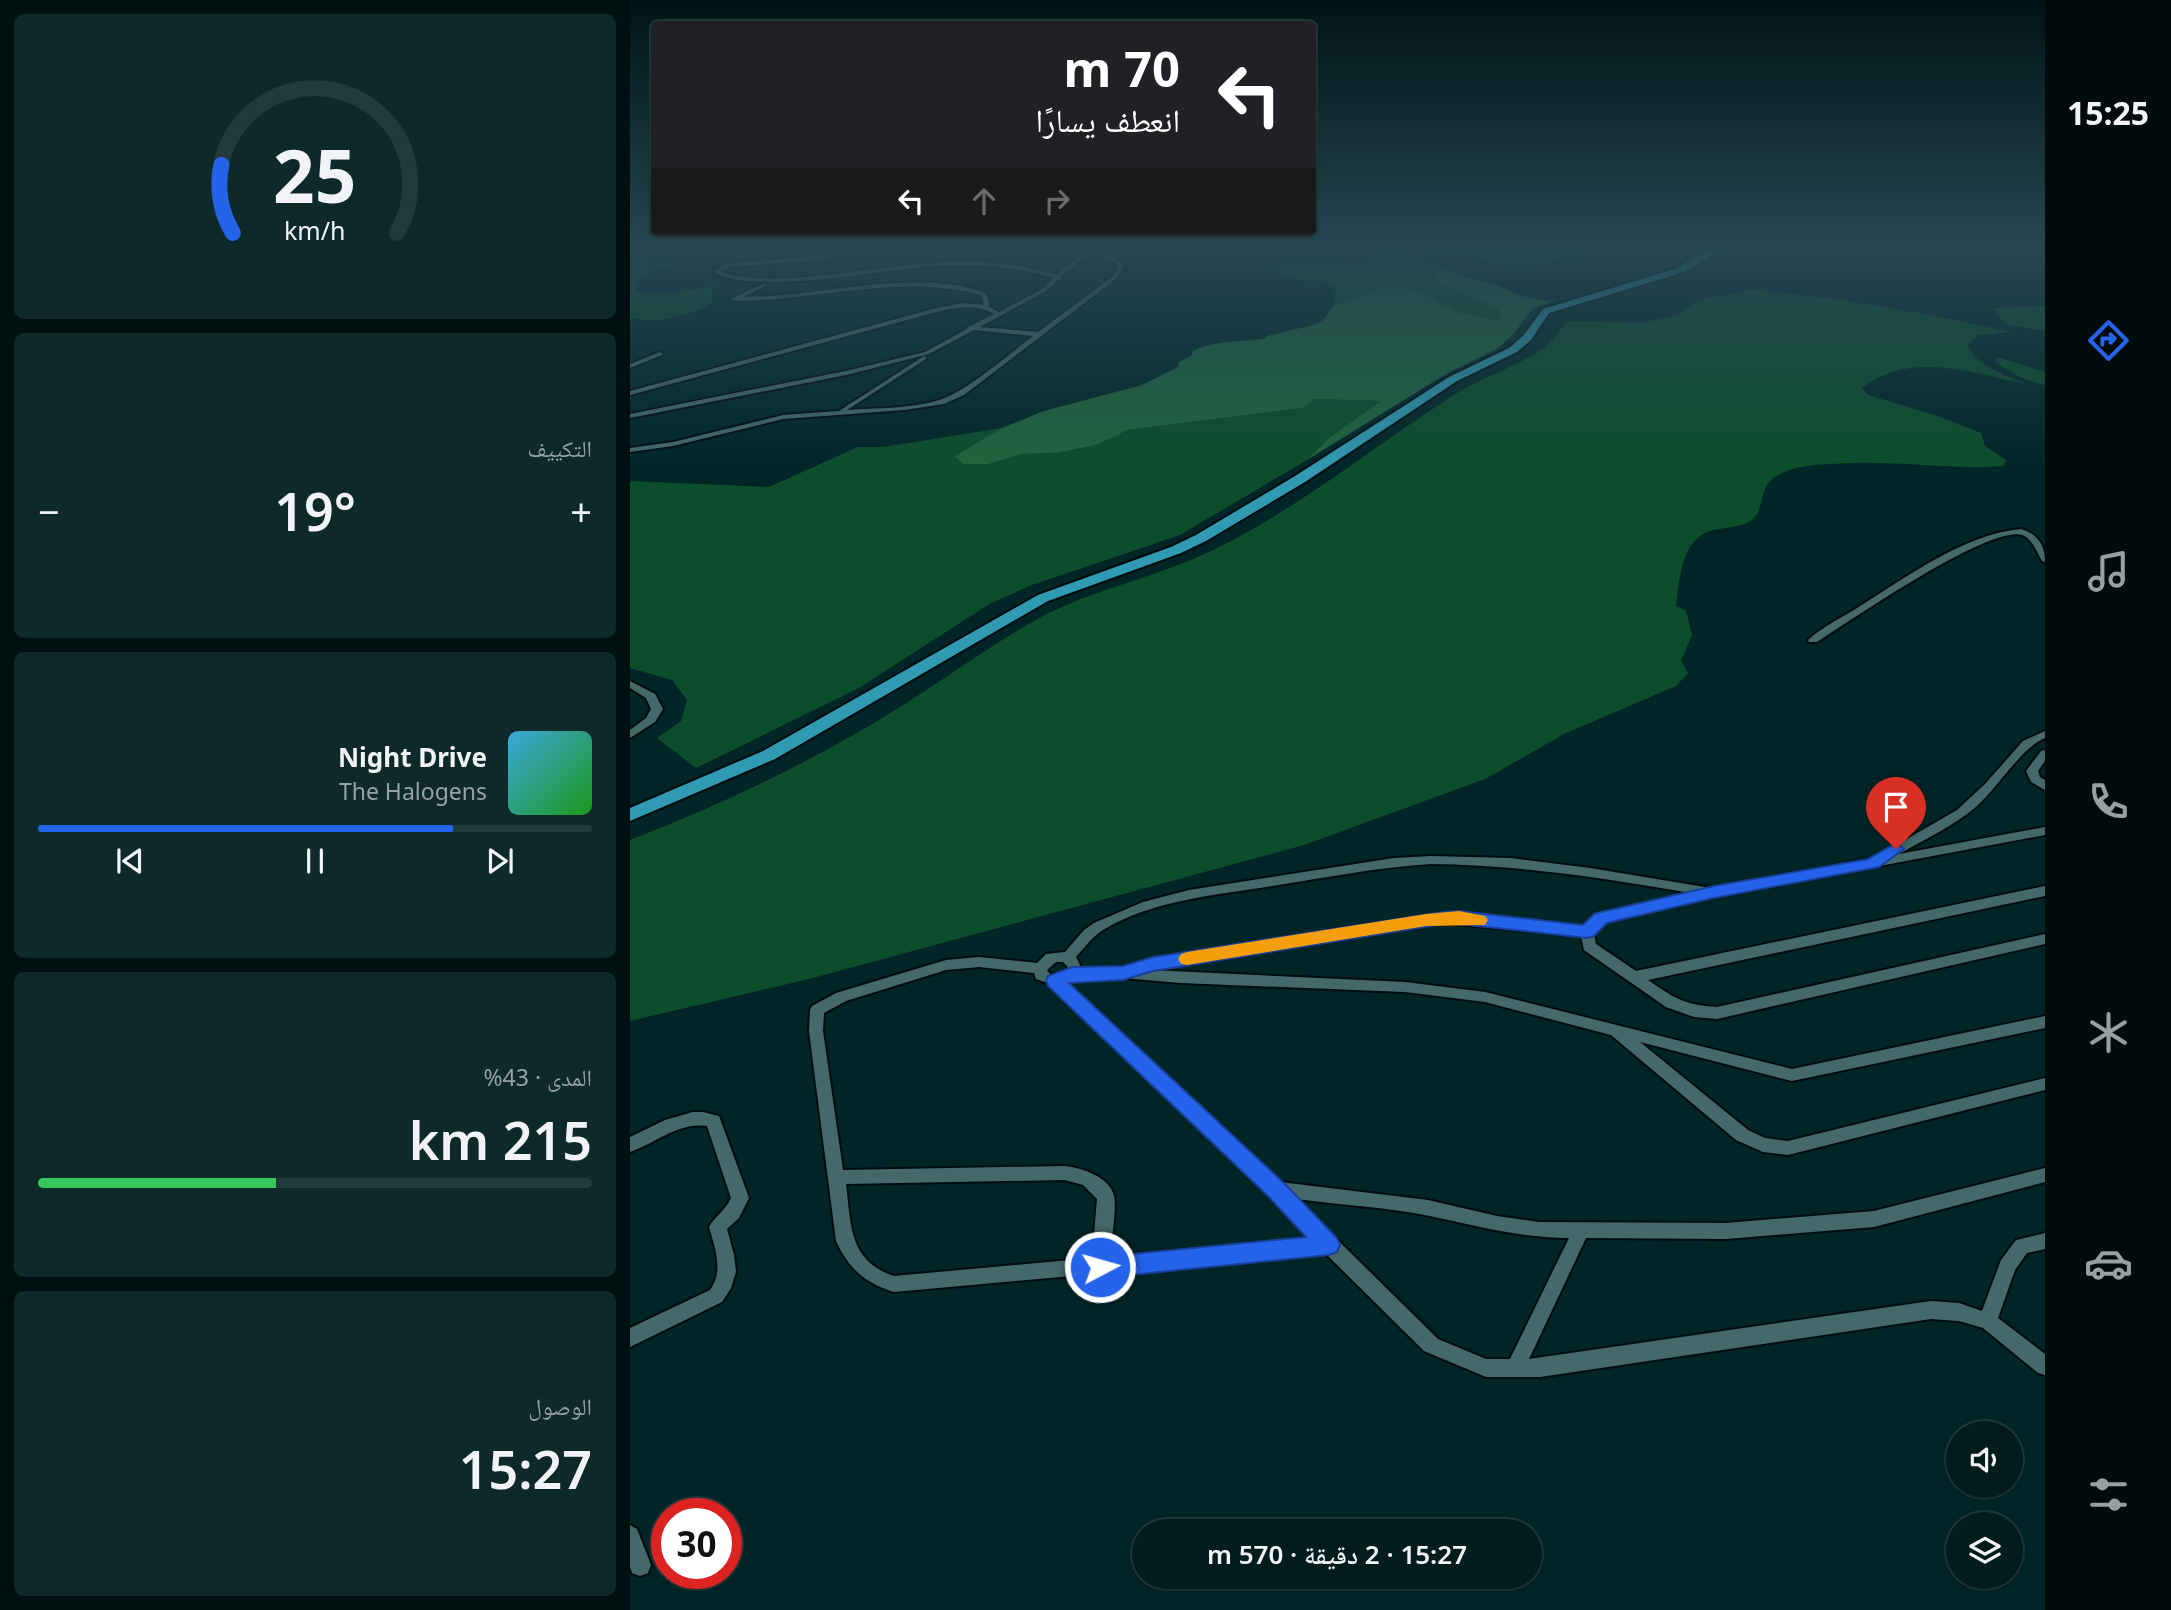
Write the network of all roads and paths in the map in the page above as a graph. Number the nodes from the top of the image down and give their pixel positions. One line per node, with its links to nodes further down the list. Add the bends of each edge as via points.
1 (886, 323): 10 (street)
2 (980, 323): 5 (street)
3 (1051, 323): 6 (street)
4 (1538, 323): 23 (main road, via 1513,350 1453,379 1201,538 1043,598 769,755)
5 (970, 328): 6 (street); 7 (street)
6 (1037, 334): 13 (street, via 956,396 918,406)
7 (939, 348): 11 (street, via 905,360); 13 (street)
8 (660, 354): 9 (street)
9 (630, 366)
10 (630, 394)
11 (687, 405): 12 (street); 14 (street)
12 (630, 407)
13 (842, 411): 15 (street, via 783,417)
14 (630, 416)
15 (630, 450)
16 (2045, 559): 17 (street, via 2030,536 2006,532 1953,555)
17 (1813, 640)
18 (630, 684): 20 (street, via 651,696 657,709 651,720)
19 (2045, 734): 25 (street, via 2021,745 2008,766 1951,821)
20 (630, 735)
21 (2045, 753): 22 (street, via 2032,771)
22 (2045, 786)
23 (630, 815)
24 (2045, 831): 25 (street)
25 (1873, 863): 27 (street)
26 (2045, 891): 34 (street)
27 (1714, 892): 28 (street, via 1601,918); 30 (street, via 1478,861 1394,862 1189,895 1143,907 1099,926)
28 (1587, 932): 32 (street, via 1443,918 1153,964); 34 (street, via 1589,946)
29 (2045, 939): 34 (street, via 1717,1013 1671,1003)
30 (1068, 957): 31 (street, via 1051,958); 33 (street, via 1074,962)
31 (1040, 969): 35 (street, via 1041,975); 41 (street, via 979,962 946,965 841,997 817,1010)
32 (1123, 973): 33 (street); 37 (street, via 1405,987 1485,997)
33 (1072, 974): 35 (street)
34 (1635, 977)
35 (1055, 981): 42 (street)
36 (2045, 1022): 37 (street, via 1793,1075)
37 (1614, 1030): 38 (street, via 1742,1135 1763,1145 1788,1148)
38 (2045, 1084)
39 (630, 1145): 48 (street, via 705,1117 713,1121 740,1198 718,1227 728,1273 726,1286 695,1308)
40 (2045, 1175): 43 (street, via 1874,1219 1726,1231)
41 (836, 1177): 46 (street, via 845,1241 863,1269 877,1279 894,1284); 46 (street, via 1080,1175 1106,1197)
42 (1276, 1189): 43 (street, via 1427,1208 1507,1226); 45 (street)
43 (1581, 1231): 50 (street)
44 (2045, 1241): 47 (street, via 2022,1246 2007,1266)
45 (1329, 1245): 46 (street); 50 (street, via 1431,1345 1486,1368)
46 (1100, 1267)
47 (1988, 1321): 49 (street); 50 (street, via 1931,1310)
48 (630, 1338)
49 (2045, 1366)
50 (1515, 1368)
51 (630, 1536): 52 (street)
52 (640, 1565)

